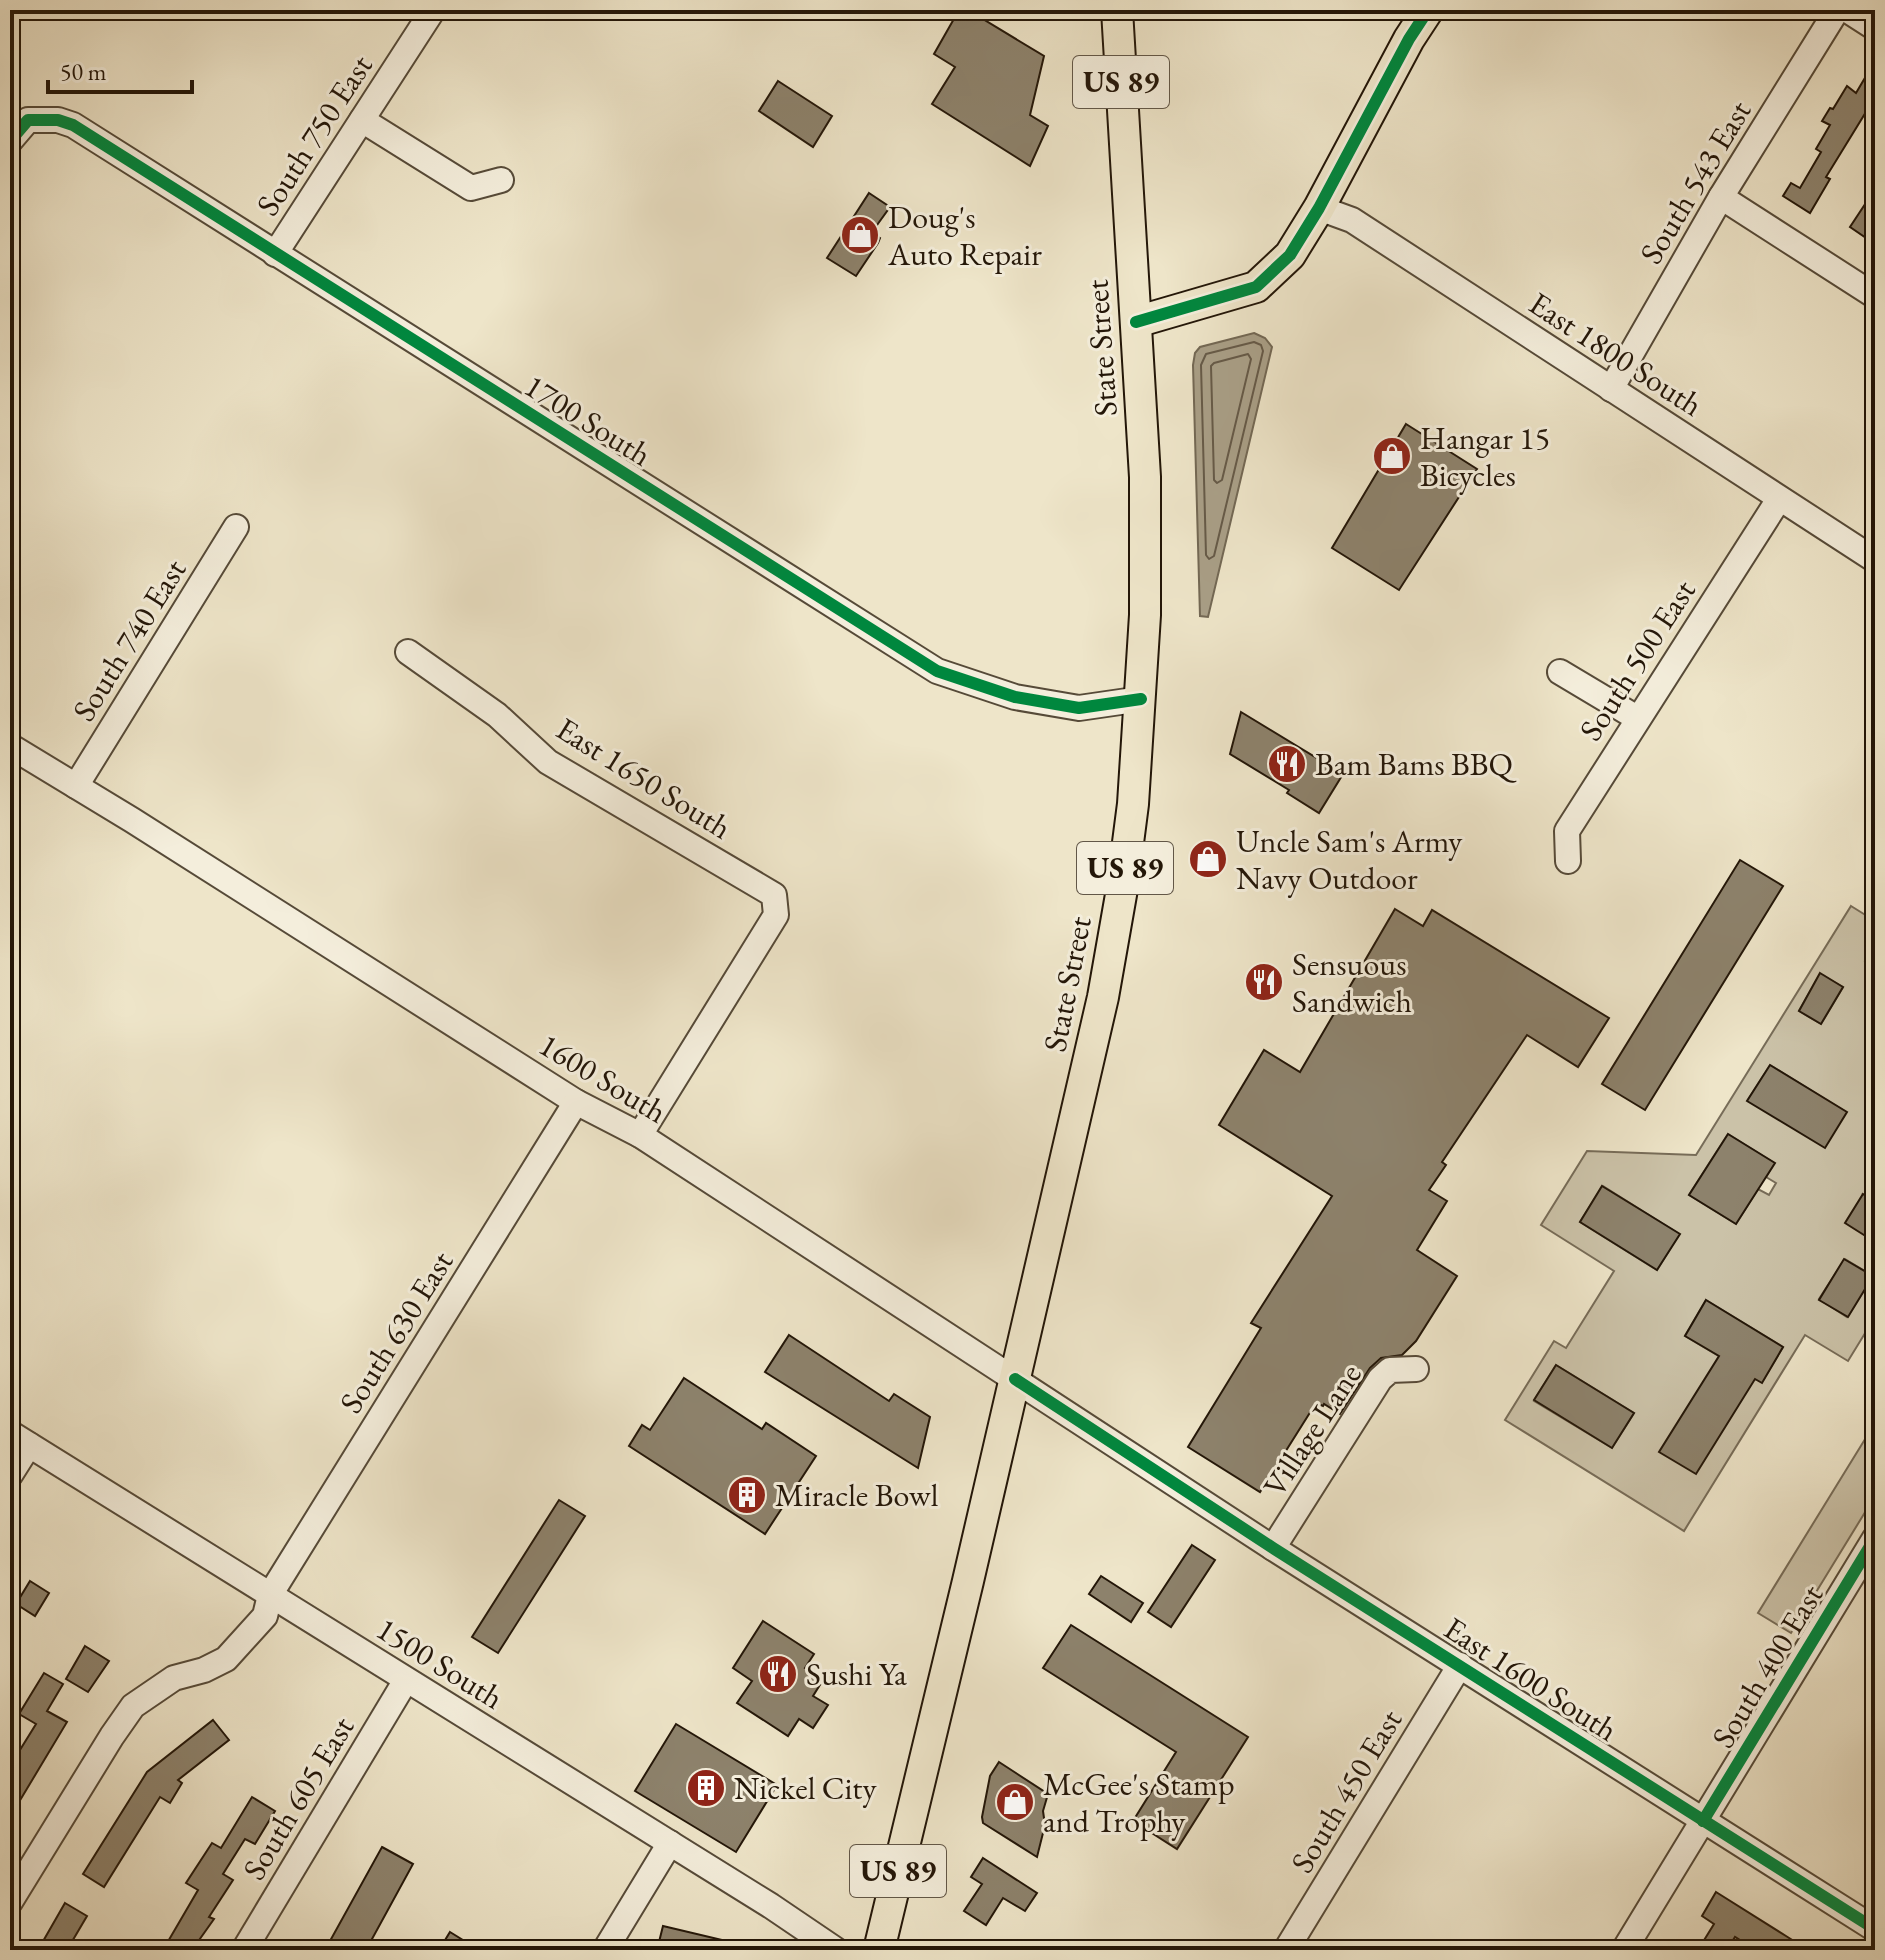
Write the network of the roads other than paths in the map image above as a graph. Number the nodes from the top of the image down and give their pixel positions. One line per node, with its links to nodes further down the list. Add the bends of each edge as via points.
1 (433, 10): 5 (street, South 750 East)
2 (1117, 10): 12 (main road, State Street / US 89)
3 (1428, 10): 9 (main road)
4 (1837, 10): 8 (street, South 543 East)
5 (362, 120): 7 (street, via 471,188); 10 (street, South 750 East)
6 (10, 141): 10 (street, 1700 South, via 28,120 73,125)
7 (501, 180)
8 (1721, 197): 11 (street); 13 (street, South 543 East)
9 (1319, 208): 12 (main road, via 1290,255 1256,287); 13 (street, East 1800 South, via 1352,220)
10 (275, 254): 19 (street, 1700 South, via 937,671 1015,697 1079,708)
11 (1875, 296)
12 (1136, 322): 19 (main road, State Street / US 89, via 1145,497)
13 (1611, 389): 14 (street, East 1800 South)
14 (1779, 499): 16 (street, East 1800 South); 20 (street, South 500 East)
15 (236, 527): 22 (street, South 740 East)
16 (1875, 560)
17 (408, 652): 25 (street, East 1650 South, via 497,715 548,762 774,895 776,915)
18 (1560, 672): 20 (street)
19 (1141, 699): 27 (main road, State Street / US 89, via 1133,804 1105,987)
20 (1637, 718): 23 (street, South 500 East, via 1567,831)
21 (10, 746): 22 (street, 1600 South)
22 (76, 786): 24 (street, 1600 South)
23 (1568, 861)
24 (576, 1102): 25 (street, 1600 South); 33 (street, South 630 East)
25 (640, 1135): 27 (street, 1600 South)
26 (1416, 1369): 32 (street, Village Lane, via 1390,1370 1380,1379)
27 (1015, 1379): 29 (street, 1600 South); 43 (main road, State Street / US 89)
28 (20, 1439): 30 (street); 33 (street, 1500 South)
29 (1158, 1473): 32 (street, East 1600 South)
30 (10, 1475)
31 (1874, 1542): 36 (street, South 400 East)
32 (1273, 1548): 34 (street, East 1600 South)
33 (270, 1595): 35 (street, 1500 South); 38 (street, South 630 East, via 265,1616 226,1659 174,1678 133,1706)
34 (1460, 1665): 36 (street, East 1600 South); 44 (street, South 450 East)
35 (406, 1680): 37 (street, 1500 South); 40 (street, South 605 East)
36 (1703, 1821): 39 (street, East 1600 South); 45 (street, South 400 East)
37 (670, 1843): 41 (street); 42 (street, 1500 South)
38 (10, 1902)
39 (1875, 1929)
40 (244, 1950)
41 (605, 1950)
42 (836, 1950)
43 (879, 1950)
44 (1286, 1950)
45 (1624, 1950)

